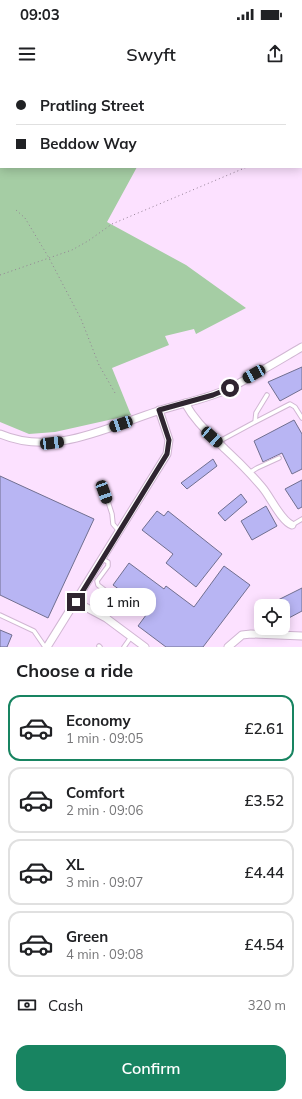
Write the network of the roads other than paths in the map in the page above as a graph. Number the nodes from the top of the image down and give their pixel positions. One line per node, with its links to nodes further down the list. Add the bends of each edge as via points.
1 (302, 347): 3 (street, via 230,388)
2 (267, 395): 6 (lane, via 256,412)
3 (185, 403): 4 (street); 8 (street, via 197,422)
4 (159, 410): 7 (street, via 64,442 39,443); 14 (street, via 169,440 167,454)
5 (302, 418): 6 (lane, via 290,404)
6 (255, 422): 8 (lane)
7 (0, 434)
8 (218, 442): 10 (street)
9 (279, 458): 10 (lane)
10 (250, 473): 13 (street, via 283,518)
11 (104, 492): 14 (lane, via 113,524)
12 (302, 519): 13 (lane)
13 (292, 524)
14 (119, 531): 15 (street)
15 (102, 559): 16 (street); 18 (lane, via 108,562 108,566 97,581 98,585 119,601)
16 (76, 602): 18 (street); 21 (street)
17 (0, 615): 21 (lane, via 34,631)
18 (106, 618): 19 (street)
19 (131, 636): 22 (lane); 23 (street)
20 (302, 636): 24 (street, via 242,635)
21 (46, 647)
22 (124, 647)
23 (145, 647)
24 (228, 647)

